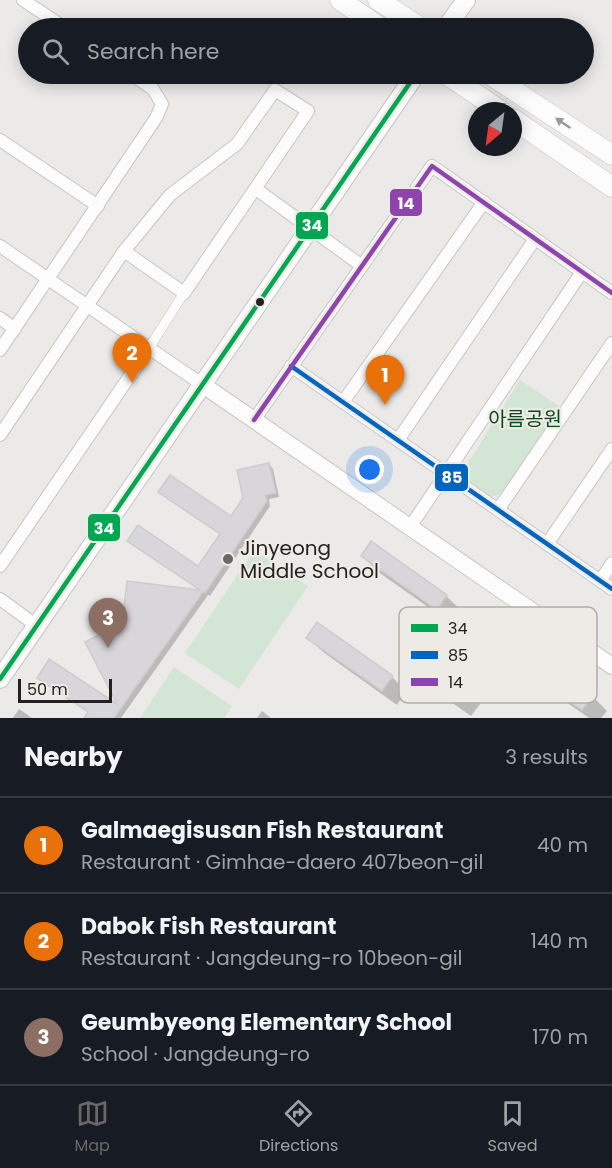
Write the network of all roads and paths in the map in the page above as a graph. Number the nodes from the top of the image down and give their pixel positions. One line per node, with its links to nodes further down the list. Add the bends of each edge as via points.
1 (23, 0): 5 (street)
2 (340, 0): 6 (main road)
3 (378, 0): 7 (main road)
4 (465, 0): 8 (main road)
5 (50, 18)
6 (366, 18)
7 (406, 18)
8 (453, 18)
9 (146, 84): 20 (street, via 162,104)
10 (409, 84): 21 (main road)
11 (461, 84): 13 (main road)
12 (504, 84): 16 (main road, one-way to 12)
13 (488, 102)
14 (522, 125): 17 (main road)
15 (0, 140): 20 (street)
16 (612, 155)
17 (612, 187)
18 (256, 189): 21 (street); 24 (street, via 308,111 276,90 237,144 170,195); 28 (street)
19 (484, 202): 22 (street); 25 (street, via 432,166); 38 (street)
20 (98, 206): 27 (street)
21 (310, 229): 25 (street); 37 (main road)
22 (535, 239): 26 (street); 41 (street)
23 (0, 246): 27 (street)
24 (124, 251): 28 (street); 30 (street)
25 (362, 266): 36 (street)
26 (582, 272): 29 (street); 43 (street)
27 (49, 280): 30 (street); 32 (street)
28 (184, 293): 34 (street)
29 (612, 293)
30 (87, 307): 34 (street); 40 (street)
31 (0, 318): 32 (street)
32 (15, 329): 35 (street)
33 (612, 343): 44 (street)
34 (149, 348): 37 (street); 48 (street)
35 (0, 350)
36 (291, 366): 38 (street); 39 (street)
37 (203, 385): 39 (street); 53 (main road)
38 (343, 402): 41 (street)
39 (254, 420): 45 (street)
40 (0, 435)
41 (398, 441): 43 (street)
42 (612, 449): 46 (street)
43 (446, 474): 44 (street); 45 (street)
44 (498, 510): 46 (street)
45 (410, 527): 52 (street)
46 (547, 544): 49 (street)
47 (612, 563): 49 (street)
48 (0, 566)
49 (600, 581): 50 (street)
50 (612, 590)
51 (0, 599): 53 (street)
52 (526, 607)
53 (37, 626): 56 (main road)
54 (597, 656): 55 (street)
55 (612, 666)
56 (0, 679)

